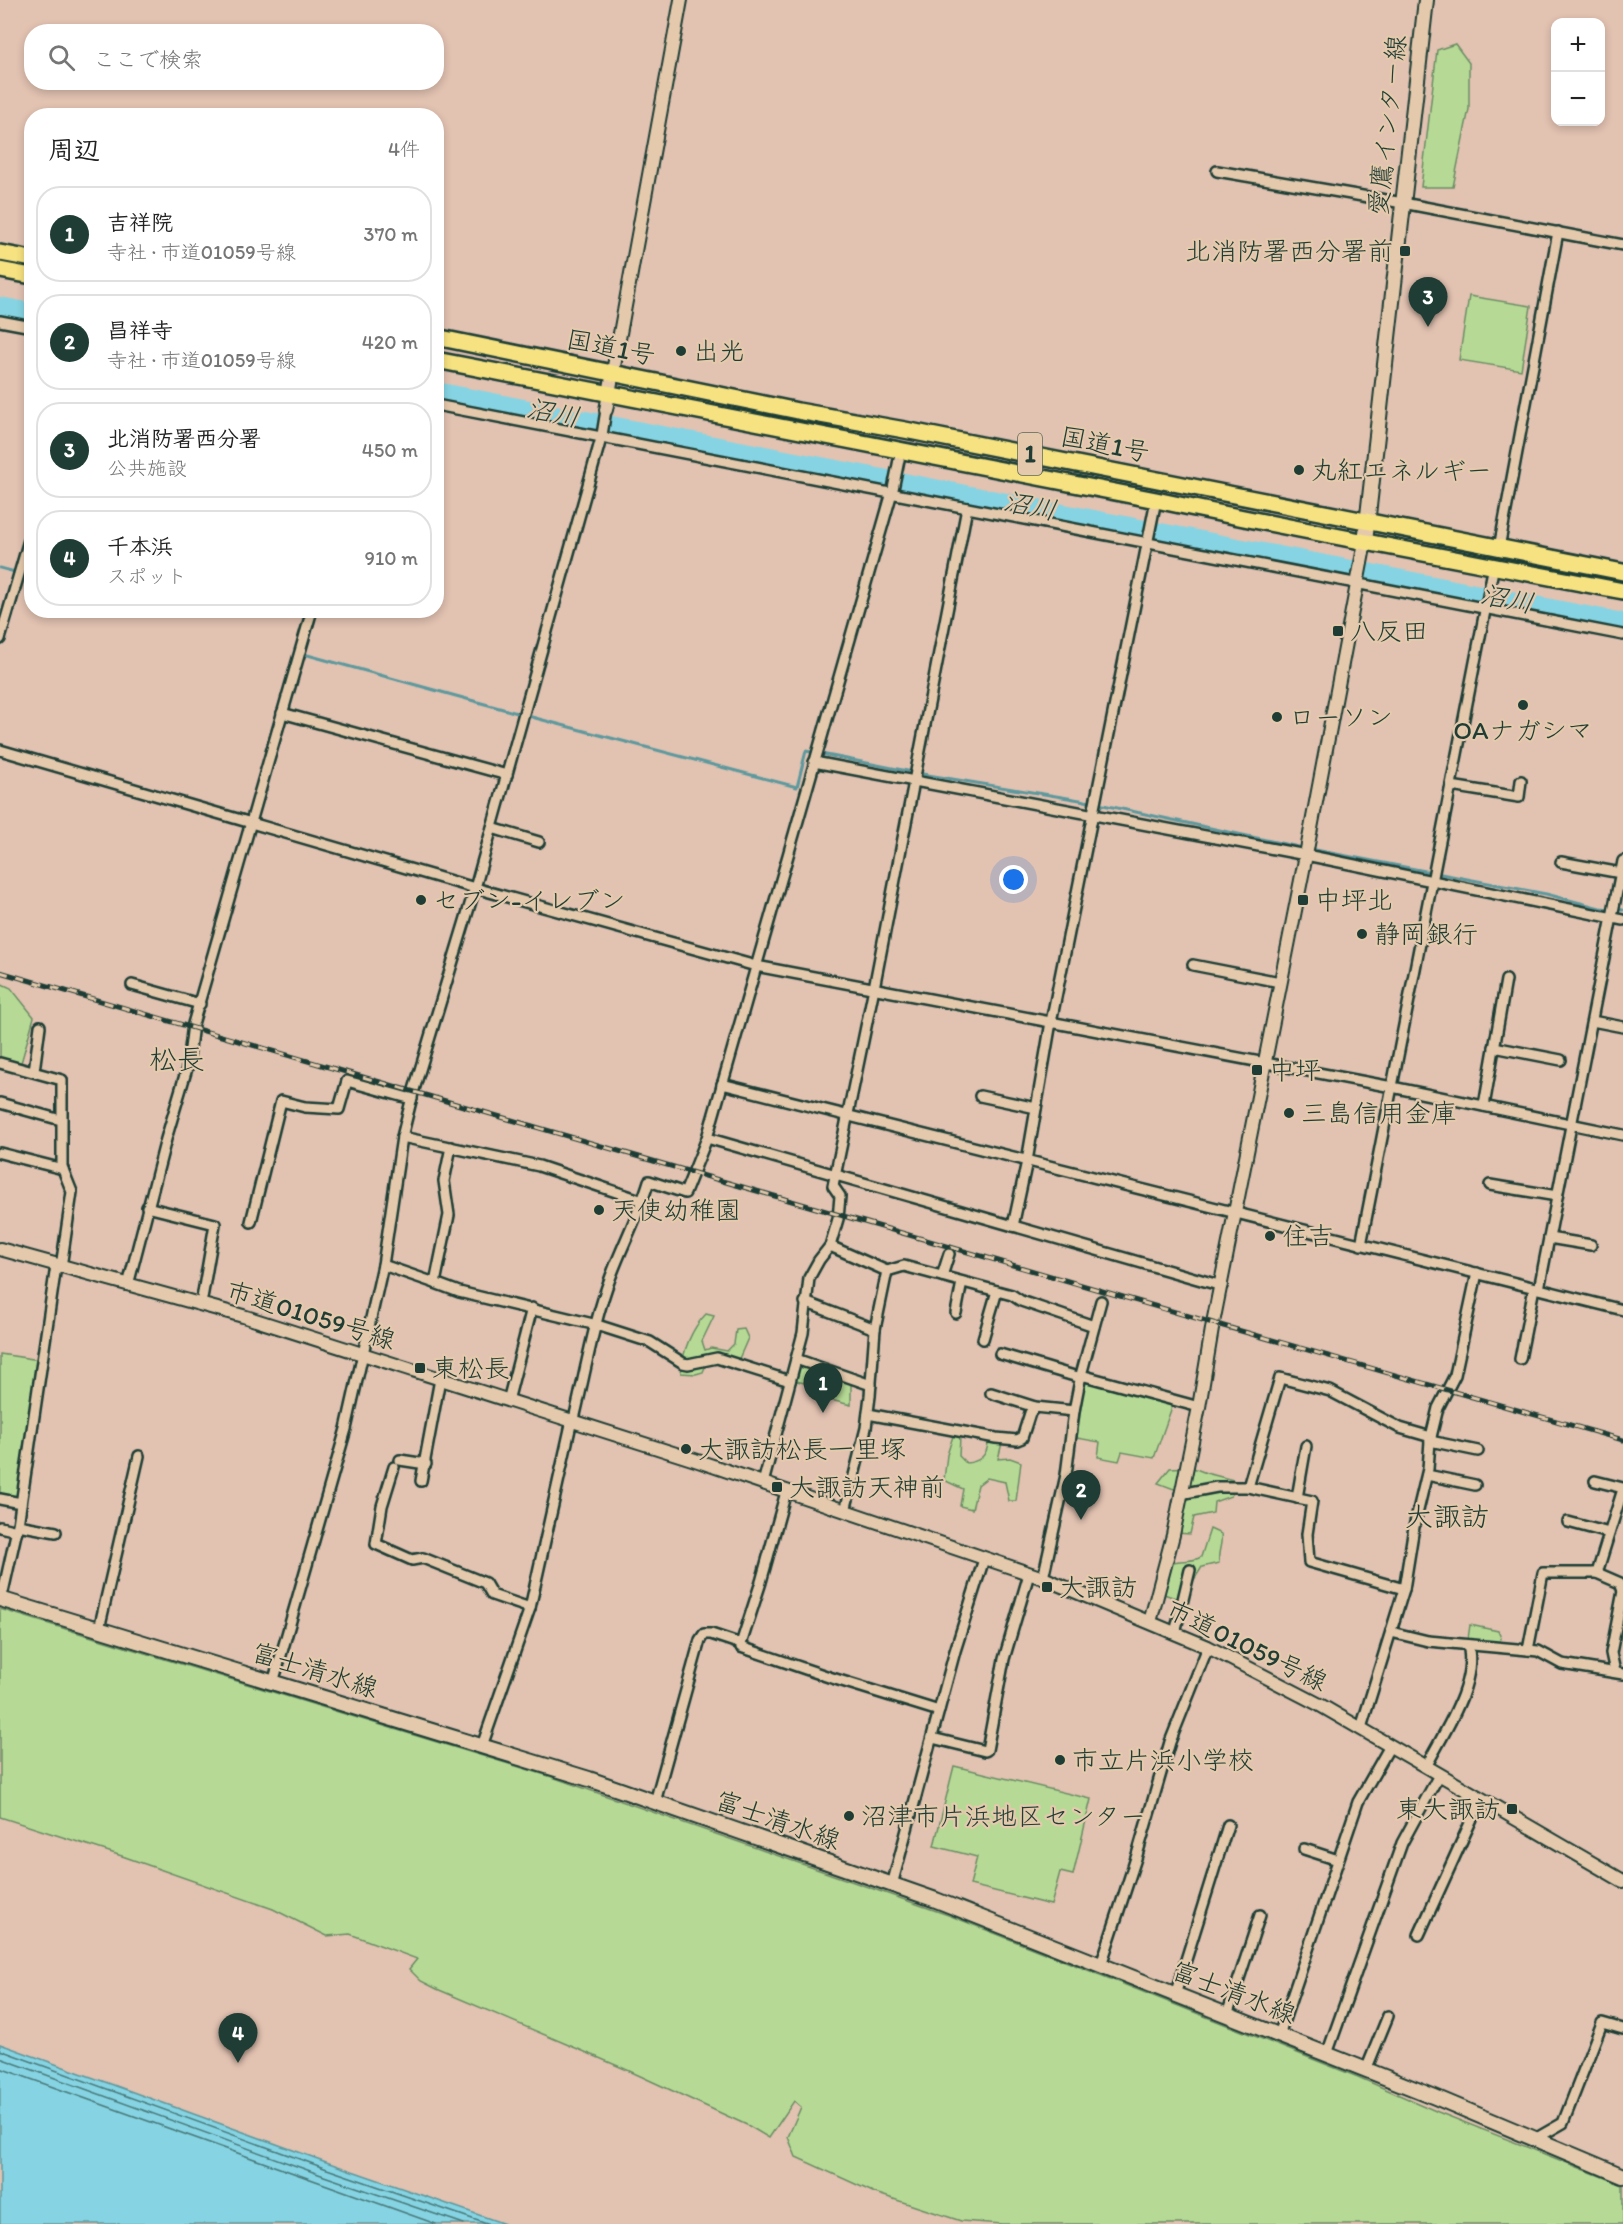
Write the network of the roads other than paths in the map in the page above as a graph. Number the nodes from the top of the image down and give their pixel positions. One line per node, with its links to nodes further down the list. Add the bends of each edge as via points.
1 (681, 0): 15 (street)
2 (1426, 0): 4 (main road, 愛鷹インター線)
3 (1217, 171): 4 (street)
4 (1403, 203): 5 (street); 24 (main road, 愛鷹インター線)
5 (1558, 231): 6 (street); 26 (street)
6 (1623, 245)
7 (0, 253): 8 (highway)
8 (24, 258)
9 (0, 270): 10 (highway)
10 (24, 274)
11 (0, 321): 12 (street)
12 (24, 326)
13 (444, 339): 15 (highway, 国道1号 / 1)
14 (444, 362): 16 (highway, 国道1号 / 1)
15 (613, 372): 16 (street); 24 (highway, 国道1号 / 1)
16 (609, 394): 18 (street); 20 (highway, 国道1号 / 1)
17 (444, 407): 19 (street)
18 (606, 410): 19 (street)
19 (601, 436): 21 (street); 40 (street)
20 (901, 450): 21 (street); 22 (highway, 国道1号 / 1)
21 (892, 491): 23 (street); 39 (street)
22 (1156, 500): 25 (street); 27 (highway, 国道1号 / 1)
23 (967, 508): 25 (street); 41 (street)
24 (1367, 521): 26 (highway, 国道1号 / 1); 27 (main road, 愛鷹インター線)
25 (1148, 540): 31 (street); 44 (street)
26 (1499, 548): 30 (highway, 国道1号 / 1)
27 (1364, 550): 29 (highway, 国道1号 / 1); 31 (street)
28 (24, 557): 36 (street)
29 (1493, 572): 32 (highway, 国道1号 / 1); 33 (street)
30 (1623, 572)
31 (1358, 582): 33 (street); 48 (street)
32 (1623, 591)
33 (1485, 605): 35 (street); 43 (street)
34 (310, 618): 37 (street)
35 (1623, 635)
36 (0, 639)
37 (282, 713): 40 (street); 45 (street)
38 (0, 750): 45 (street)
39 (814, 762): 41 (street); 57 (street)
40 (507, 775): 46 (street)
41 (913, 781): 44 (street); 61 (street)
42 (1521, 781): 43 (street, via 1519,797)
43 (1451, 786): 52 (street)
44 (1094, 815): 48 (street); 64 (street)
45 (251, 822): 53 (street); 62 (street)
46 (492, 828): 47 (street); 53 (street)
47 (539, 842)
48 (1306, 855): 52 (street); 59 (street)
49 (1623, 861): 51 (street)
50 (1561, 862): 51 (street)
51 (1621, 873): 54 (street)
52 (1433, 881): 54 (street); 73 (street)
53 (476, 888): 57 (street); 75 (street)
54 (1612, 918): 55 (street); 63 (street)
55 (1623, 920)
56 (1193, 964): 59 (street)
57 (756, 966): 61 (street); 72 (street)
58 (1506, 980): 67 (street)
59 (1280, 982): 70 (street)
60 (132, 985): 62 (street)
61 (874, 988): 64 (street); 79 (street)
62 (200, 1004): 93 (street, via 188,1065)
63 (1592, 1021): 66 (street); 81 (street)
64 (1051, 1022): 70 (street); 78 (street)
65 (40, 1026): 71 (street)
66 (1623, 1027)
67 (1494, 1047): 68 (street); 77 (street)
68 (1561, 1060)
69 (0, 1063): 71 (street)
70 (1265, 1064): 73 (street); 94 (street)
71 (34, 1071): 80 (street, via 62,1080)
72 (722, 1084): 79 (street); 84 (street)
73 (1392, 1087): 77 (street); 98 (street)
74 (980, 1096): 78 (street)
75 (412, 1098): 83 (street); 95 (street, via 347,1081 339,1110 281,1101)
76 (0, 1103): 80 (street)
77 (1484, 1106): 81 (street)
78 (1036, 1108): 87 (street)
79 (847, 1116): 87 (street); 89 (street)
80 (61, 1120): 88 (street)
81 (1571, 1124): 82 (street); 91 (street)
82 (1623, 1135)
83 (402, 1137): 85 (street); 103 (street)
84 (707, 1138): 89 (street); 92 (street, via 685,1193 649,1181)
85 (451, 1147): 92 (street, via 539,1166); 108 (street, via 444,1181 449,1215)
86 (0, 1153): 88 (street)
87 (1027, 1161): 94 (street); 96 (street)
88 (63, 1169): 104 (street, via 72,1192)
89 (835, 1176): 96 (street); 100 (street, via 833,1186 840,1196)
90 (1490, 1185): 91 (street)
91 (1557, 1196): 97 (street)
92 (643, 1202): 120 (street, via 611,1275)
93 (147, 1207): 110 (street); 116 (street, via 215,1224)
94 (1235, 1212): 98 (street); 111 (street)
95 (250, 1222)
96 (1013, 1226): 111 (street)
97 (1550, 1238): 99 (street); 112 (street)
98 (1361, 1245): 106 (street)
99 (1591, 1245)
100 (830, 1246): 105 (street); 115 (street, via 809,1278)
101 (0, 1250): 104 (street, 市道01059号線)
102 (949, 1254): 107 (street)
103 (383, 1265): 108 (street); 125 (street)
104 (58, 1266): 110 (street, 市道01059号線); 155 (street)
105 (887, 1271): 107 (street, via 904,1266); 122 (street)
106 (1478, 1273): 112 (street); 139 (street, via 1455,1375 1438,1408)
107 (942, 1276): 109 (street)
108 (435, 1282): 117 (street, via 459,1292)
109 (962, 1282): 113 (street); 119 (street)
110 (128, 1285): 116 (street, 市道01059号線)
111 (1222, 1286): 135 (street)
112 (1537, 1288): 118 (street); 127 (street)
113 (996, 1291): 121 (street); 123 (street)
114 (1101, 1301): 121 (street)
115 (805, 1302): 122 (street); 126 (street)
116 (201, 1304): 125 (street, 市道01059号線)
117 (532, 1308): 120 (street); 133 (street)
118 (1623, 1310)
119 (956, 1313)
120 (597, 1324): 130 (street, via 650,1342 688,1364 717,1358); 138 (street)
121 (1094, 1326): 128 (street)
122 (875, 1329): 131 (street)
123 (984, 1340)
124 (1000, 1354): 128 (street)
125 (363, 1355): 129 (street, 市道01059号線); 181 (street)
126 (796, 1359): 130 (street); 131 (street)
127 (1520, 1359)
128 (1081, 1376): 135 (street); 136 (street)
129 (440, 1379): 133 (street, 市道01059号線); 143 (street)
130 (790, 1381): 147 (street)
131 (871, 1385): 137 (street)
132 (991, 1393): 134 (street)
133 (508, 1401): 138 (street, 市道01059号線)
134 (1035, 1407): 136 (street); 137 (street, via 1017,1440)
135 (1199, 1407): 152 (street)
136 (1074, 1411): 167 (street, via 1066,1475)
137 (868, 1414): 156 (street)
138 (572, 1420): 147 (street, 市道01059号線); 171 (street)
139 (1431, 1439): 141 (street); 144 (street); 149 (street, via 1400,1428 1330,1391 1280,1378)
140 (1306, 1446): 153 (street)
141 (1478, 1451)
142 (139, 1456): 173 (street)
143 (426, 1464): 145 (street); 171 (street, via 397,1463 382,1506 376,1544 412,1560 423,1558 485,1582 492,1595)
144 (1427, 1475): 148 (street); 169 (street)
145 (421, 1481)
146 (1595, 1481): 150 (street)
147 (763, 1483): 151 (street, 市道01059号線)
148 (1475, 1485)
149 (1248, 1487): 152 (street, via 1217,1486); 153 (street)
150 (1623, 1488): 161 (street)
151 (786, 1492): 156 (street, 市道01059号線); 176 (street)
152 (1180, 1494): 172 (street)
153 (1297, 1498): 169 (street, via 1312,1501 1307,1534 1309,1562)
154 (0, 1499): 155 (street)
155 (21, 1503): 159 (street)
156 (845, 1511): 162 (street, 市道01059号線)
157 (1568, 1522): 161 (street)
158 (0, 1527): 159 (street)
159 (17, 1528): 160 (street); 163 (street)
160 (56, 1532)
161 (1610, 1533): 165 (street)
162 (984, 1558): 166 (street, 市道01059号線); 182 (street)
163 (5, 1559): 170 (street)
164 (1190, 1570): 175 (street)
165 (1597, 1573): 168 (street); 179 (street, via 1543,1573)
166 (1029, 1574): 167 (street, 市道01059号線); 184 (street, via 1004,1659 987,1750)
167 (1043, 1578): 172 (street, 市道01059号線)
168 (1622, 1587): 180 (street, via 1611,1653)
169 (1404, 1589): 174 (street)
170 (0, 1598): 173 (main road, 富士清水線)
171 (530, 1608): 185 (street)
172 (1150, 1622): 175 (street, 市道01059号線)
173 (99, 1629): 181 (main road, 富士清水線)
174 (1391, 1632): 177 (street); 183 (street)
175 (1175, 1633): 178 (street, 市道01059号線)
176 (741, 1644): 182 (street, via 829,1677); 190 (street, via 711,1634 704,1634 700,1640)
177 (1468, 1645): 179 (street); 187 (street, via 1471,1656 1465,1692)
178 (1208, 1647): 183 (street, 市道01059号線); 198 (street, via 1170,1742)
179 (1528, 1650): 180 (street, via 1562,1664)
180 (1619, 1673)
181 (273, 1683): 185 (main road, 富士清水線)
182 (939, 1711): 184 (street)
183 (1361, 1728): 186 (street, 市道01059号線)
184 (932, 1738): 195 (street)
185 (482, 1746): 190 (main road, 富士清水線)
186 (1390, 1746): 187 (street, 市道01059号線); 193 (street, via 1358,1802)
187 (1426, 1767): 188 (street, 市道01059号線)
188 (1440, 1775): 189 (street, 市道01059号線); 204 (street, via 1402,1843)
189 (1481, 1799): 194 (street, 市道01059号線); 197 (street)
190 (655, 1802): 195 (main road, 富士清水線)
191 (1228, 1825): 199 (street)
192 (1304, 1849): 193 (street)
193 (1338, 1860): 203 (street)
194 (1623, 1881)
195 (892, 1885): 198 (main road, 富士清水線)
196 (1260, 1915): 200 (street)
197 (1419, 1935)
198 (1101, 1965): 199 (main road, 富士清水線)
199 (1175, 1995): 200 (main road, 富士清水線)
200 (1227, 2015): 203 (main road, 富士清水線)
201 (1388, 2016): 205 (street)
202 (1623, 2029): 206 (street, via 1602,2023 1563,2124)
203 (1280, 2035): 204 (main road, 富士清水線)
204 (1327, 2054): 205 (main road, 富士清水線)
205 (1366, 2070): 206 (main road, 富士清水線)
206 (1535, 2139): 207 (main road, 富士清水線)
207 (1623, 2176)

